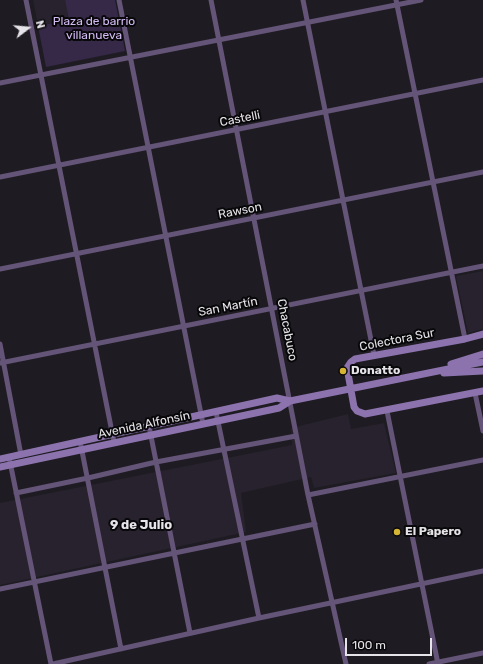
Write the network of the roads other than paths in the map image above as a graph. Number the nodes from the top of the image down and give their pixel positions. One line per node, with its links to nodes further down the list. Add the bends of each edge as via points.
1 (26, 0): 10 (street)
2 (119, 0): 9 (street)
3 (211, 0): 8 (street, Chacabuco)
4 (303, 0): 7 (street)
5 (421, 0): 6 (street)
6 (397, 2): 7 (street); 13 (street)
7 (307, 22): 8 (street); 14 (street)
8 (219, 40): 9 (street); 15 (street, Chacabuco)
9 (130, 57): 10 (street); 16 (street)
10 (40, 75): 12 (street); 17 (street)
11 (483, 80): 13 (street, Castelli)
12 (0, 83)
13 (415, 94): 14 (street, Castelli); 20 (street)
14 (325, 112): 15 (street, Castelli); 21 (street)
15 (237, 130): 16 (street, Castelli); 22 (street, Chacabuco)
16 (148, 148): 17 (street, Castelli); 23 (street)
17 (58, 166): 19 (street, Castelli); 24 (street)
18 (483, 172): 20 (street, Rawson)
19 (0, 177)
20 (433, 182): 21 (street, Rawson); 27 (street)
21 (343, 200): 22 (street, Rawson); 28 (street)
22 (254, 218): 23 (street, Rawson); 29 (street, Chacabuco)
23 (166, 236): 24 (street, Rawson); 30 (street)
24 (76, 254): 26 (street, Rawson); 34 (street)
25 (483, 266): 27 (street, San Martín)
26 (0, 269)
27 (451, 273): 28 (street, San Martín); 32 (street)
28 (361, 291): 29 (street, San Martín); 36 (street)
29 (272, 308): 30 (street, San Martín); 43 (street, Chacabuco)
30 (184, 326): 34 (street, San Martín); 46 (street)
31 (483, 334): 32 (main road, Colectora Sur)
32 (465, 339): 36 (main road, Colectora Sur)
33 (0, 344): 38 (street)
34 (94, 344): 38 (street, San Martín); 51 (street)
35 (483, 354): 40 (main road)
36 (374, 355): 41 (main road, Colectora Sur, via 356,359 348,364)
37 (483, 362): 40 (main road, Avenida Alfonsín)
38 (2, 363): 58 (street)
39 (483, 371): 40 (main road)
40 (420, 375): 41 (main road, Avenida Alfonsín)
41 (350, 389): 43 (main road, Avenida Alfonsín); 44 (main road, Colectora Sur, via 354,407 360,413)
42 (479, 392): 44 (main road, Colectora Sur); 50 (street)
43 (290, 401): 45 (main road, Avenida Alfonsín, via 277,398); 47 (main road, Avenida Alfonsín, via 279,408); 53 (street, Chacabuco)
44 (387, 411): 65 (street)
45 (216, 412): 46 (main road, Avenida Alfonsín); 47 (street)
46 (201, 415): 48 (street); 49 (main road, Avenida Alfonsín)
47 (218, 421): 48 (main road, Avenida Alfonsín); 57 (street)
48 (203, 424): 52 (main road, Avenida Alfonsín)
49 (149, 426): 51 (main road, Avenida Alfonsín); 52 (street)
50 (483, 431)
51 (112, 433): 54 (main road, Avenida Alfonsín); 55 (street)
52 (151, 435): 55 (main road, Avenida Alfonsín); 62 (street)
53 (296, 436): 57 (street); 68 (street, Chacabuco)
54 (80, 441): 56 (street); 58 (main road, Avenida Alfonsín)
55 (114, 442): 56 (main road, Avenida Alfonsín)
56 (82, 450): 63 (main road, Avenida Alfonsín); 66 (street)
57 (224, 450): 62 (street); 70 (street)
58 (21, 455): 59 (main road, Avenida Alfonsín)
59 (9, 457): 60 (main road, Avenida Alfonsín); 63 (street)
60 (0, 459)
61 (483, 460): 65 (street)
62 (156, 462): 66 (street); 71 (street)
63 (10, 465): 64 (main road, Avenida Alfonsín); 67 (street)
64 (0, 467)
65 (400, 477): 68 (street); 75 (street)
66 (88, 478): 67 (street); 72 (street)
67 (16, 493): 74 (street)
68 (308, 495): 69 (street, Chacabuco)
69 (315, 524): 70 (street); 77 (street, Chacabuco)
70 (243, 539): 71 (street); 78 (street)
71 (173, 553): 72 (street); 79 (street)
72 (104, 567): 74 (street); 80 (street)
73 (483, 571): 75 (street)
74 (34, 582): 76 (street); 83 (street)
75 (422, 584): 77 (street); 82 (street)
76 (0, 589)
77 (332, 603): 78 (street); 84 (street, Chacabuco)
78 (259, 618): 79 (street)
79 (190, 634): 80 (street)
80 (121, 649): 83 (street)
81 (483, 653): 82 (street)
82 (438, 663): 85 (street)
83 (52, 664)
84 (346, 664)
85 (430, 664)

